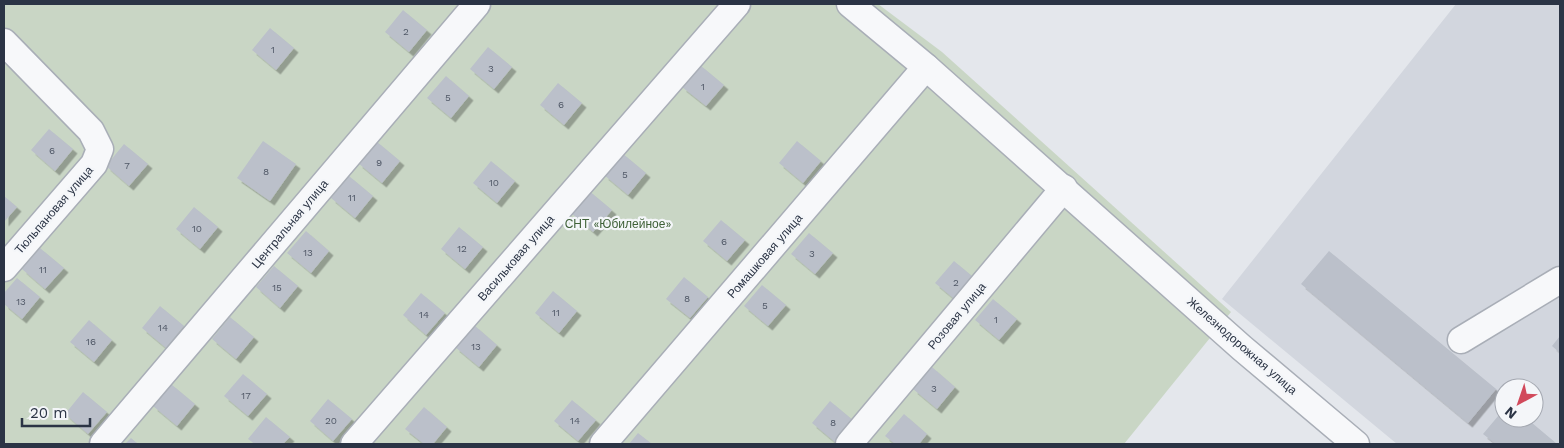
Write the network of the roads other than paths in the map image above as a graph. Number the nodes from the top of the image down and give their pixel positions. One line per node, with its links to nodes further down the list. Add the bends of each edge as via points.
1 (477, 4): 10 (street, Центральная улица)
2 (737, 4): 11 (street, Васильковая улица)
3 (850, 4): 5 (street, Железнодорожная улица)
4 (4, 42): 7 (street, Тюльпановая улица, via 91,131 100,148 94,164)
5 (926, 67): 6 (street, Железнодорожная улица); 12 (street, Ромашковая улица)
6 (1064, 188): 13 (street, Розовая улица); 14 (street, Железнодорожная улица, via 1242,348)
7 (4, 268)
8 (1560, 280): 9 (street)
9 (1461, 340)
10 (103, 444)
11 (354, 444)
12 (603, 444)
13 (849, 444)
14 (1356, 444)

